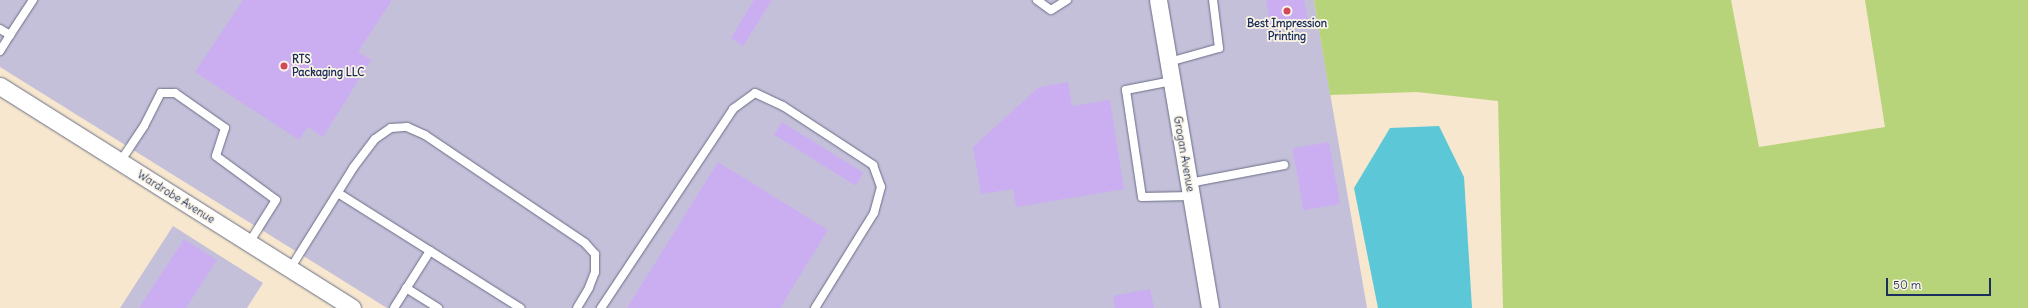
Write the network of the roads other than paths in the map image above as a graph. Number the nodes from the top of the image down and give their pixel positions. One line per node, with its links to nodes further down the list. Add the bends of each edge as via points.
1 (33, 0): 7 (lane)
2 (1037, 0): 3 (lane, via 1051,10)
3 (1067, 0)
4 (1158, 0): 9 (street, Grogan Avenue)
5 (1213, 0): 9 (lane, via 1220,48)
6 (0, 29): 7 (lane)
7 (10, 35): 8 (lane)
8 (0, 50)
9 (1169, 62): 10 (street, Grogan Avenue)
10 (1172, 81): 14 (street, Grogan Avenue); 14 (lane, via 1126,90 1142,198)
11 (0, 86): 12 (street, Wardrobe Avenue)
12 (120, 162): 16 (street, Wardrobe Avenue); 16 (lane, via 144,126 161,93 175,93 226,128 216,156 276,200)
13 (1284, 165): 14 (lane)
14 (1190, 190): 27 (street, Grogan Avenue)
15 (338, 193): 17 (lane); 18 (lane); 24 (lane, via 375,139 391,128 407,127 425,135 585,243 595,254 595,272)
16 (249, 243): 18 (street, Wardrobe Avenue)
17 (430, 251): 19 (lane); 23 (lane)
18 (290, 269): 20 (street, Wardrobe Avenue)
19 (406, 288): 21 (lane); 22 (lane)
20 (352, 308)
21 (394, 308)
22 (438, 308)
23 (520, 308)
24 (577, 308)
25 (601, 308): 26 (lane, via 732,109 755,93 783,106 873,165 881,187 874,213)
26 (815, 308)
27 (1210, 308)

